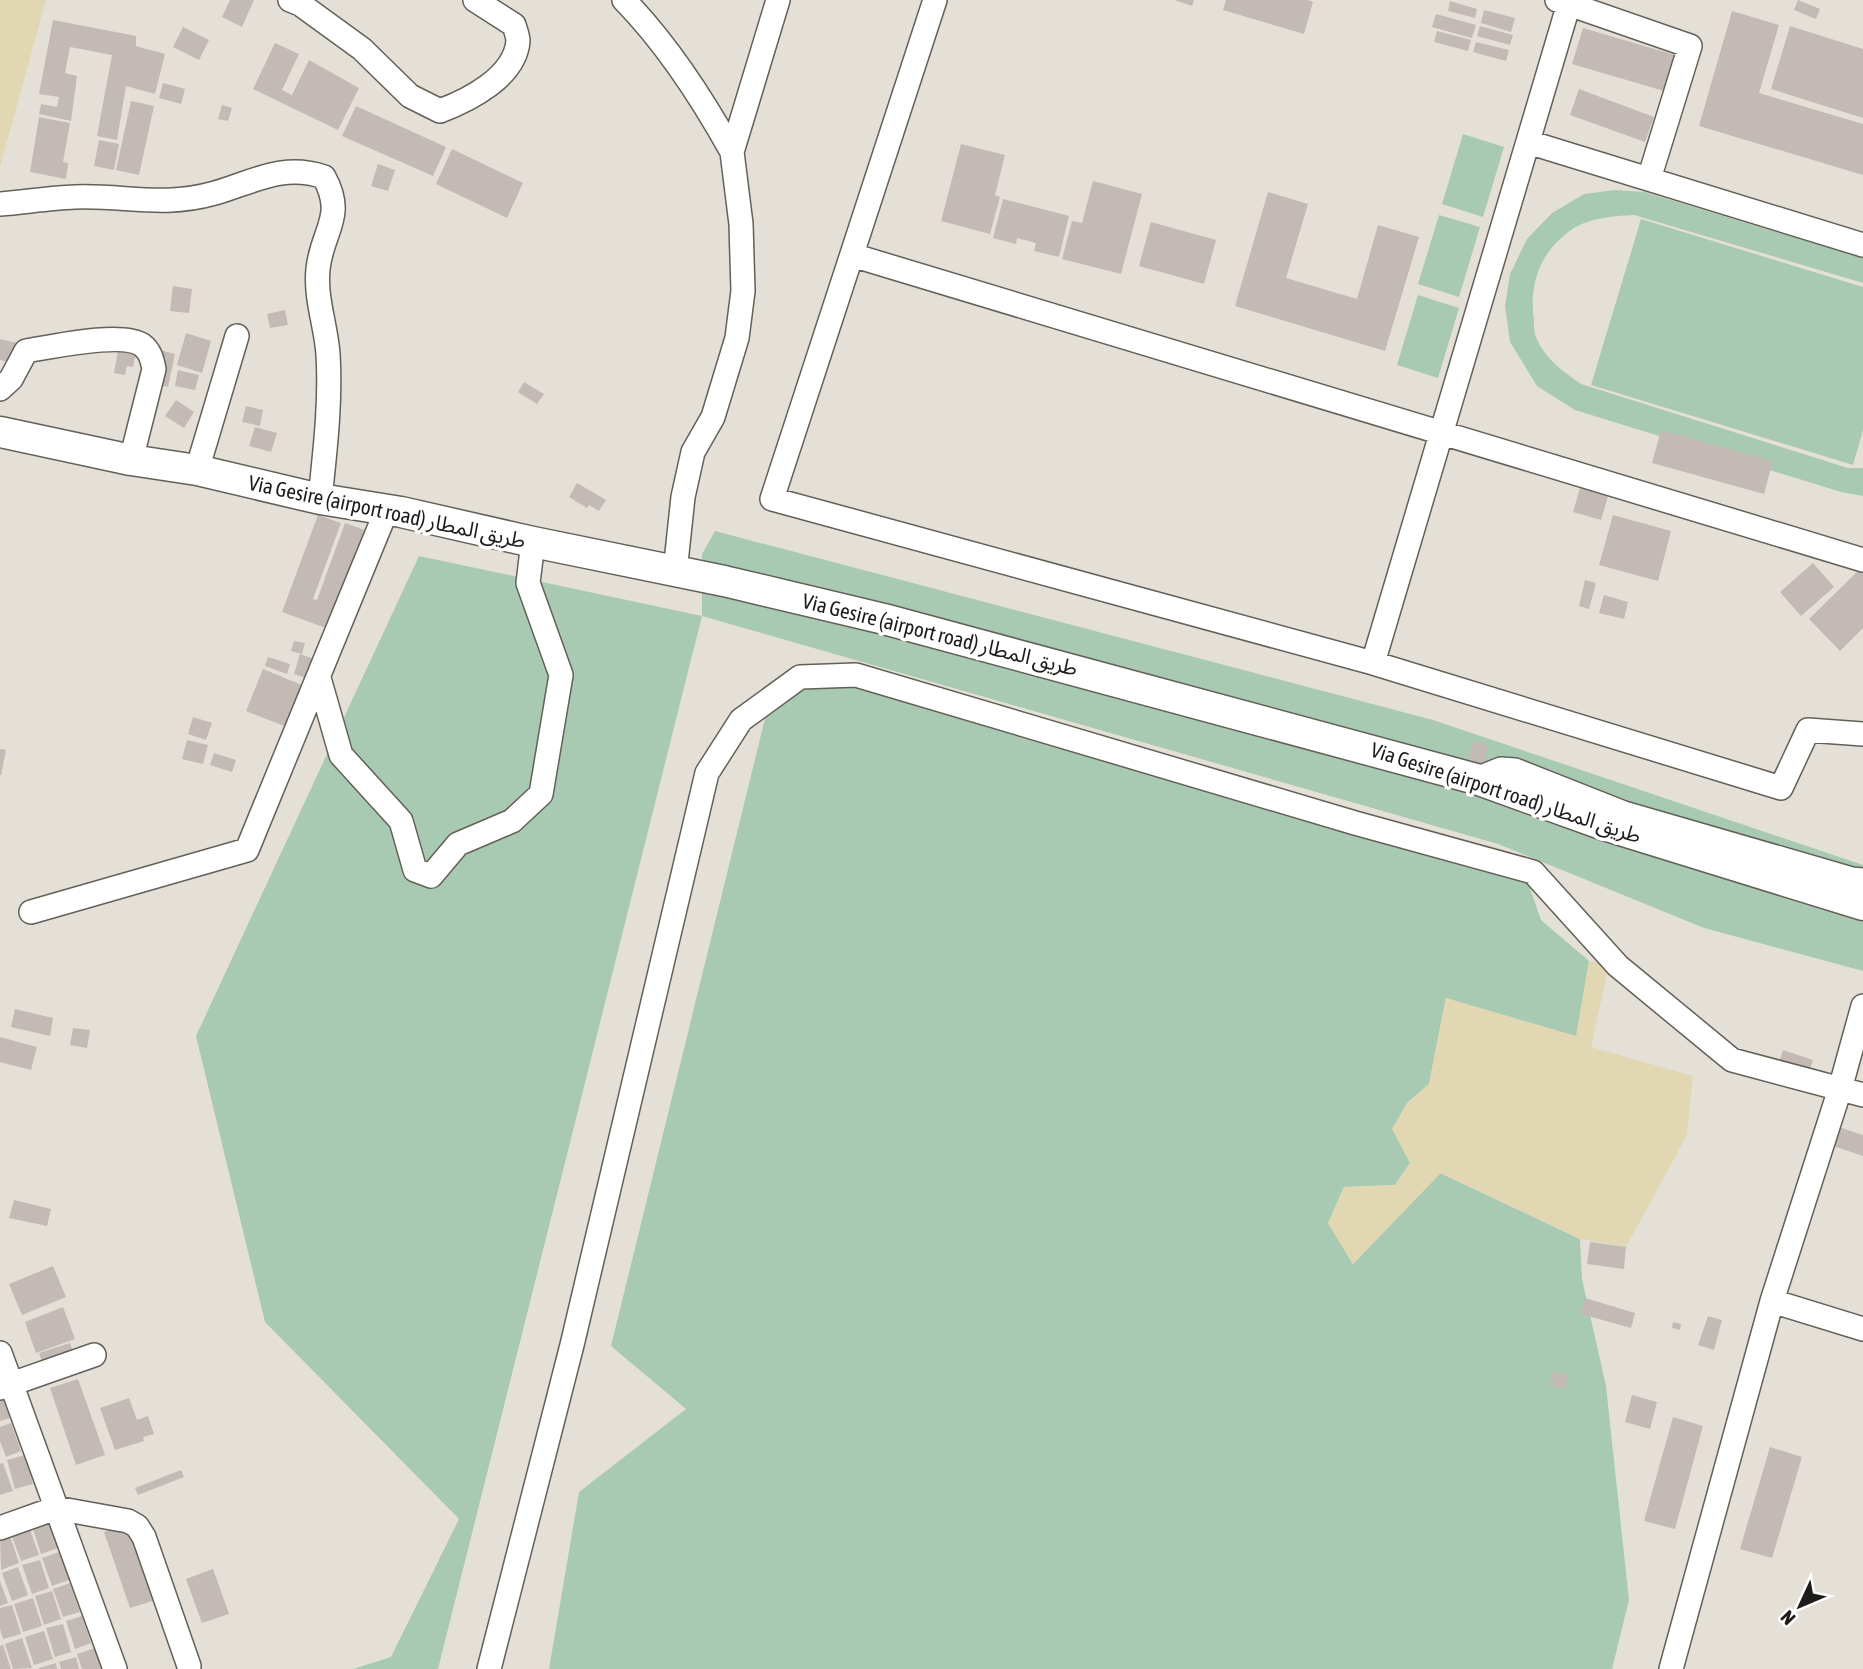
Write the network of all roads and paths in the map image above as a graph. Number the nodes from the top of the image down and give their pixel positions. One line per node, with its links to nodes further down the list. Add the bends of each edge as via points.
1 (290, 0): 2 (street, via 362,49 410,96 440,111 469,100 492,83 510,62 518,40 513,25)
2 (475, 0)
3 (624, 0): 8 (street, via 654,31)
4 (778, 0): 8 (street)
5 (935, 0): 12 (street)
6 (1566, 1): 7 (street); 9 (street, via 1690,46)
7 (1528, 142): 9 (street); 16 (street)
8 (732, 152): 23 (street, via 743,291 737,338 713,417 694,452 683,497)
9 (1649, 179): 11 (street)
10 (0, 204): 19 (street, via 77,197 182,201 291,171 324,177 333,194 334,213 318,268 329,376)
11 (1863, 245)
12 (852, 255): 16 (street); 24 (street, via 772,499)
13 (237, 337): 18 (street)
14 (0, 389): 17 (street, via 26,351 124,339 141,344 151,355 154,369)
15 (0, 432): 17 (main road, Via Gesire (airport road) طريق المطار)
16 (1442, 432): 22 (street); 24 (street)
17 (131, 460): 18 (main road, Via Gesire (airport road) طريق المطار)
18 (197, 470): 19 (main road, Via Gesire (airport road) طريق المطار)
19 (320, 499): 20 (main road, Via Gesire (airport road) طريق المطار)
20 (387, 509): 21 (main road, Via Gesire (airport road) طريق المطار); 25 (street)
21 (533, 542): 23 (main road, Via Gesire (airport road) طريق المطار); 25 (street, via 528,583 561,675 541,794 512,821 458,844 431,876 415,870 401,821 341,755)
22 (1863, 560)
23 (675, 572): 27 (main road, Via Gesire (airport road) طريق المطار, via 884,619)
24 (1373, 663): 26 (street, via 1781,788 1808,730)
25 (319, 678): 30 (street, via 247,850)
26 (1863, 734)
27 (1476, 779): 28 (street, via 1501,769 1515,770 1624,813); 29 (main road, Via Gesire (airport road) طريق المطار, via 1604,825)
28 (1863, 880)
29 (1863, 905)
30 (32, 912)
31 (1863, 1006): 32 (street)
32 (1840, 1089): 33 (street); 34 (street); 43 (street, via 1732,1060 1618,966 1532,872 856,675 800,677 741,720 707,773 575,1331)
33 (1863, 1095)
34 (1772, 1301): 35 (street); 44 (street)
35 (1863, 1329)
36 (0, 1353): 38 (street)
37 (94, 1354): 38 (street)
38 (6, 1386): 39 (street)
39 (56, 1508): 40 (street); 41 (street, via 136,1526 144,1537); 42 (street)
40 (0, 1528)
41 (190, 1666)
42 (115, 1669)
43 (489, 1669)
44 (1671, 1669)

